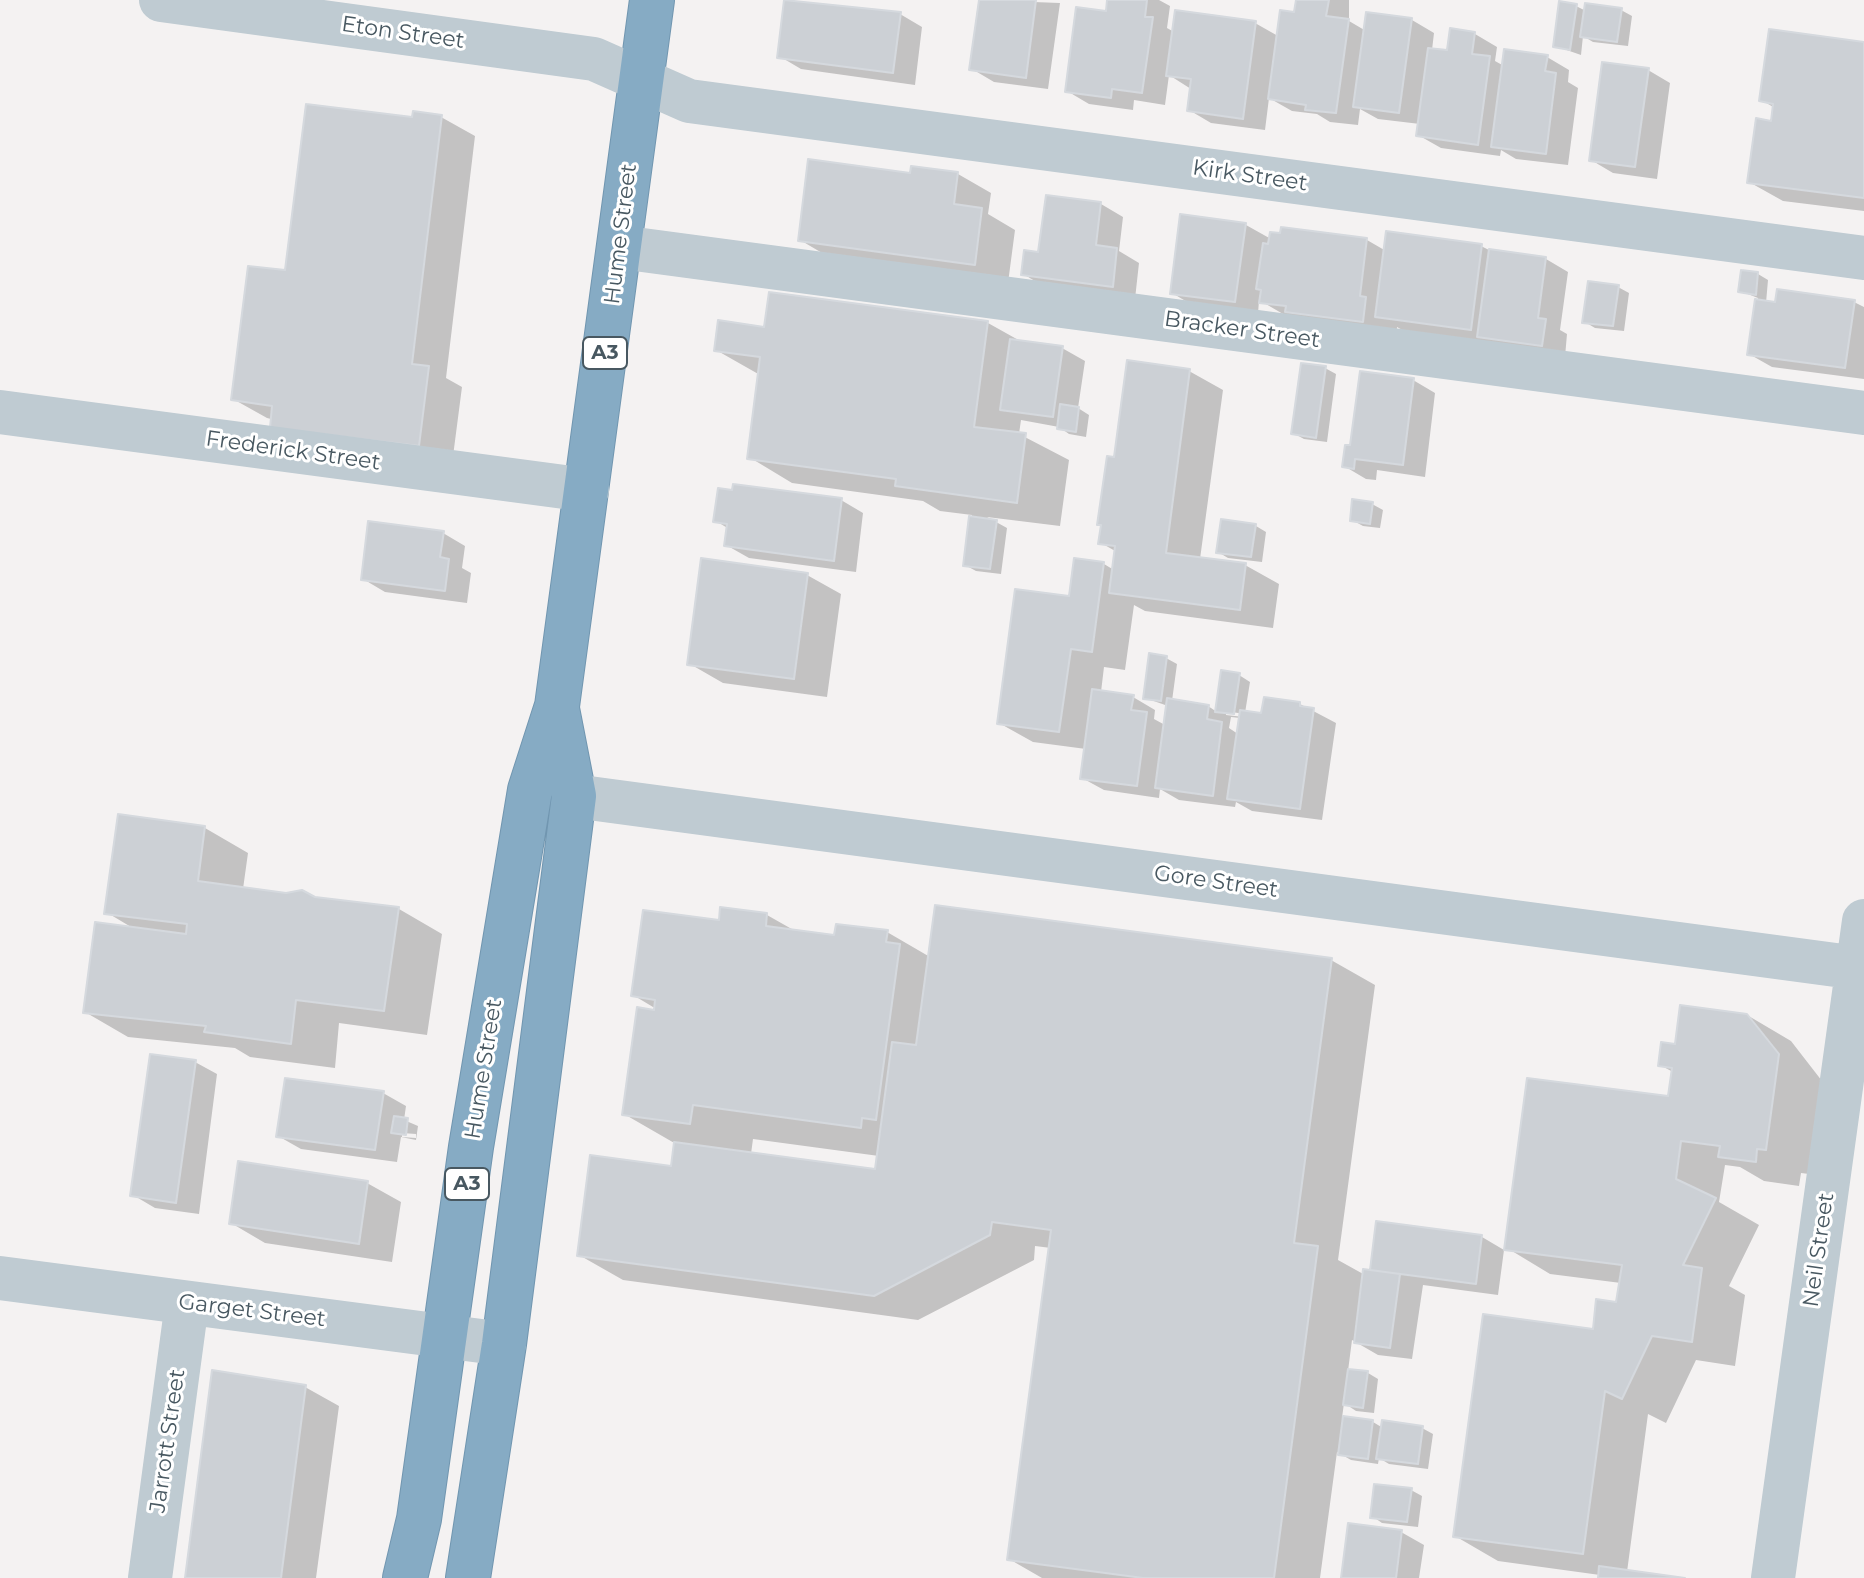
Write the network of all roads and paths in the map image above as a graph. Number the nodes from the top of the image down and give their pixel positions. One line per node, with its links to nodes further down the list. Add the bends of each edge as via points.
1 (161, 0): 3 (street, Eton Street, via 594,59)
2 (652, 0): 3 (highway, Hume Street / A3)
3 (641, 79): 4 (highway, Hume Street / A3); 5 (street, Kirk Street, via 689,101)
4 (620, 247): 7 (street, Bracker Street); 8 (highway, Hume Street / A3)
5 (1864, 258)
6 (0, 412): 8 (street, Frederick Street)
7 (1864, 413)
8 (587, 490): 9 (highway, Hume Street / A3)
9 (557, 706): 10 (highway, Hume Street / A3); 15 (highway, Hume Street / A3, via 530,790)
10 (574, 796): 12 (street, Gore Street); 16 (highway, Hume Street / A3)
11 (1864, 921): 12 (street, Neil Street)
12 (1858, 968): 20 (street, Neil Street)
13 (0, 1278): 14 (street, Garget Street)
14 (187, 1303): 15 (street, Garget Street); 17 (street, Jarrott Street)
15 (443, 1336): 16 (street, Garget Street); 18 (highway, Hume Street / A3, via 419,1519)
16 (504, 1344): 19 (highway, Hume Street / A3)
17 (150, 1578)
18 (405, 1578)
19 (468, 1578)
20 (1773, 1578)

